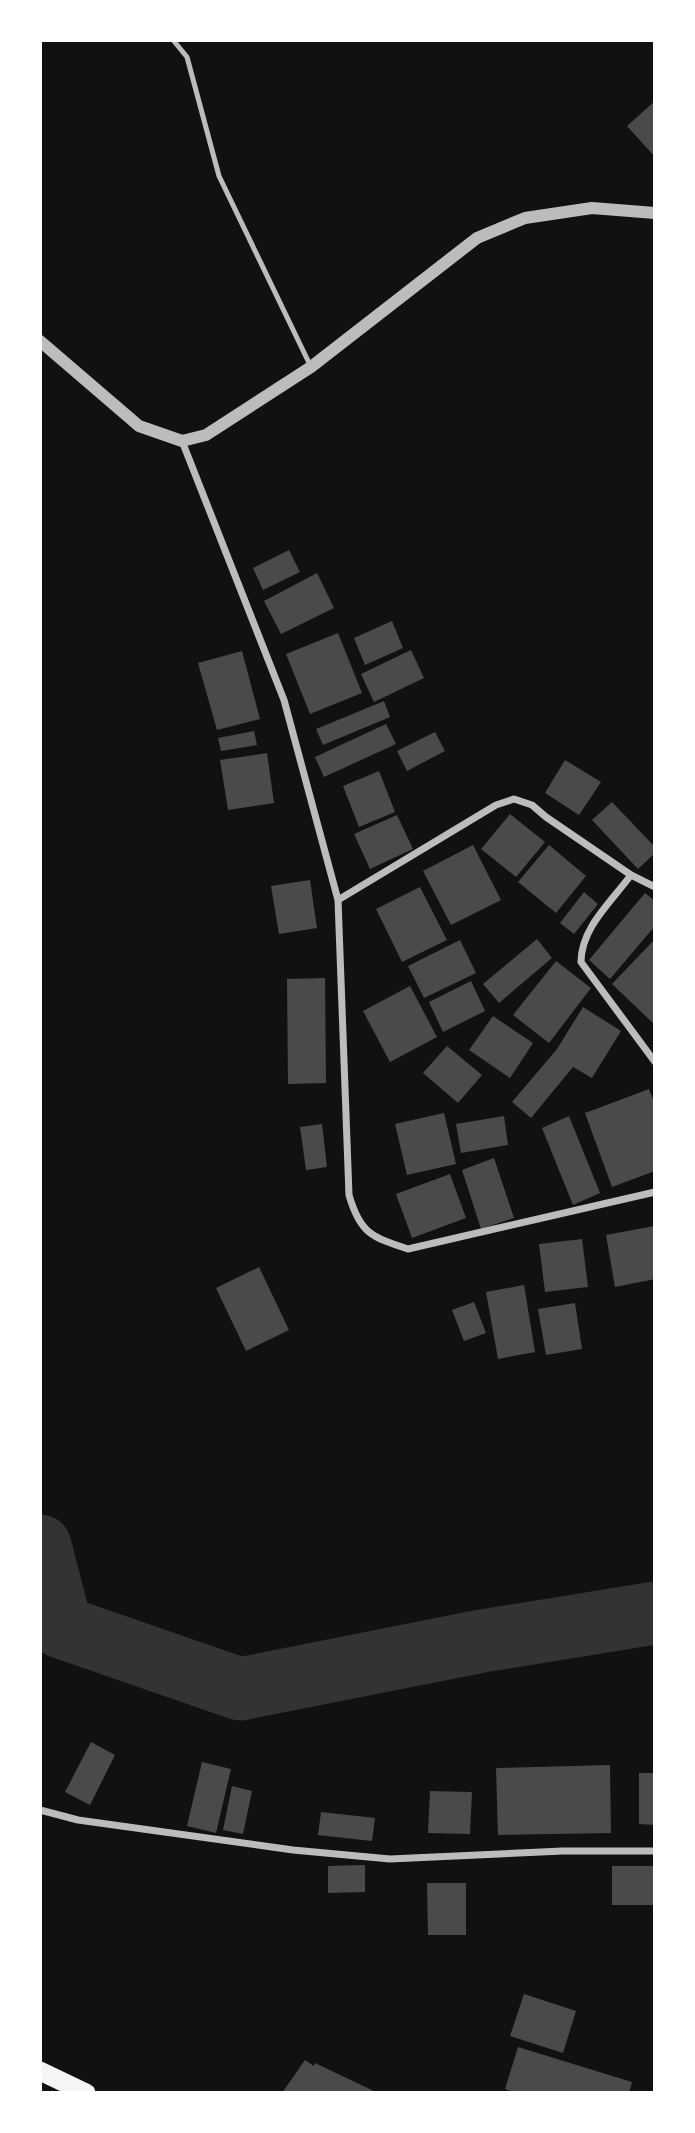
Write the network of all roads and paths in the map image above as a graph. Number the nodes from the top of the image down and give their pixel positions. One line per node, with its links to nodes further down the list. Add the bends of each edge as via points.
1 (173, 40): 4 (lane, via 187,57 219,176)
2 (655, 213): 4 (street, via 592,208 525,218 477,239)
3 (40, 341): 5 (street, via 139,426)
4 (311, 368): 5 (street, via 206,435)
5 (182, 441): 8 (street, via 284,700)
6 (631, 876): 7 (street); 8 (street, via 533,805 514,799 496,805); 9 (street, via 586,933 581,962)
7 (655, 887)
8 (338, 900): 10 (street, via 349,1195 356,1219 378,1239 408,1249)
9 (655, 1062)
10 (655, 1192)
11 (40, 1810): 12 (street, via 78,1820 252,1845 390,1859)
12 (655, 1852)
13 (40, 2071): 14 (highway)
14 (86, 2093)

